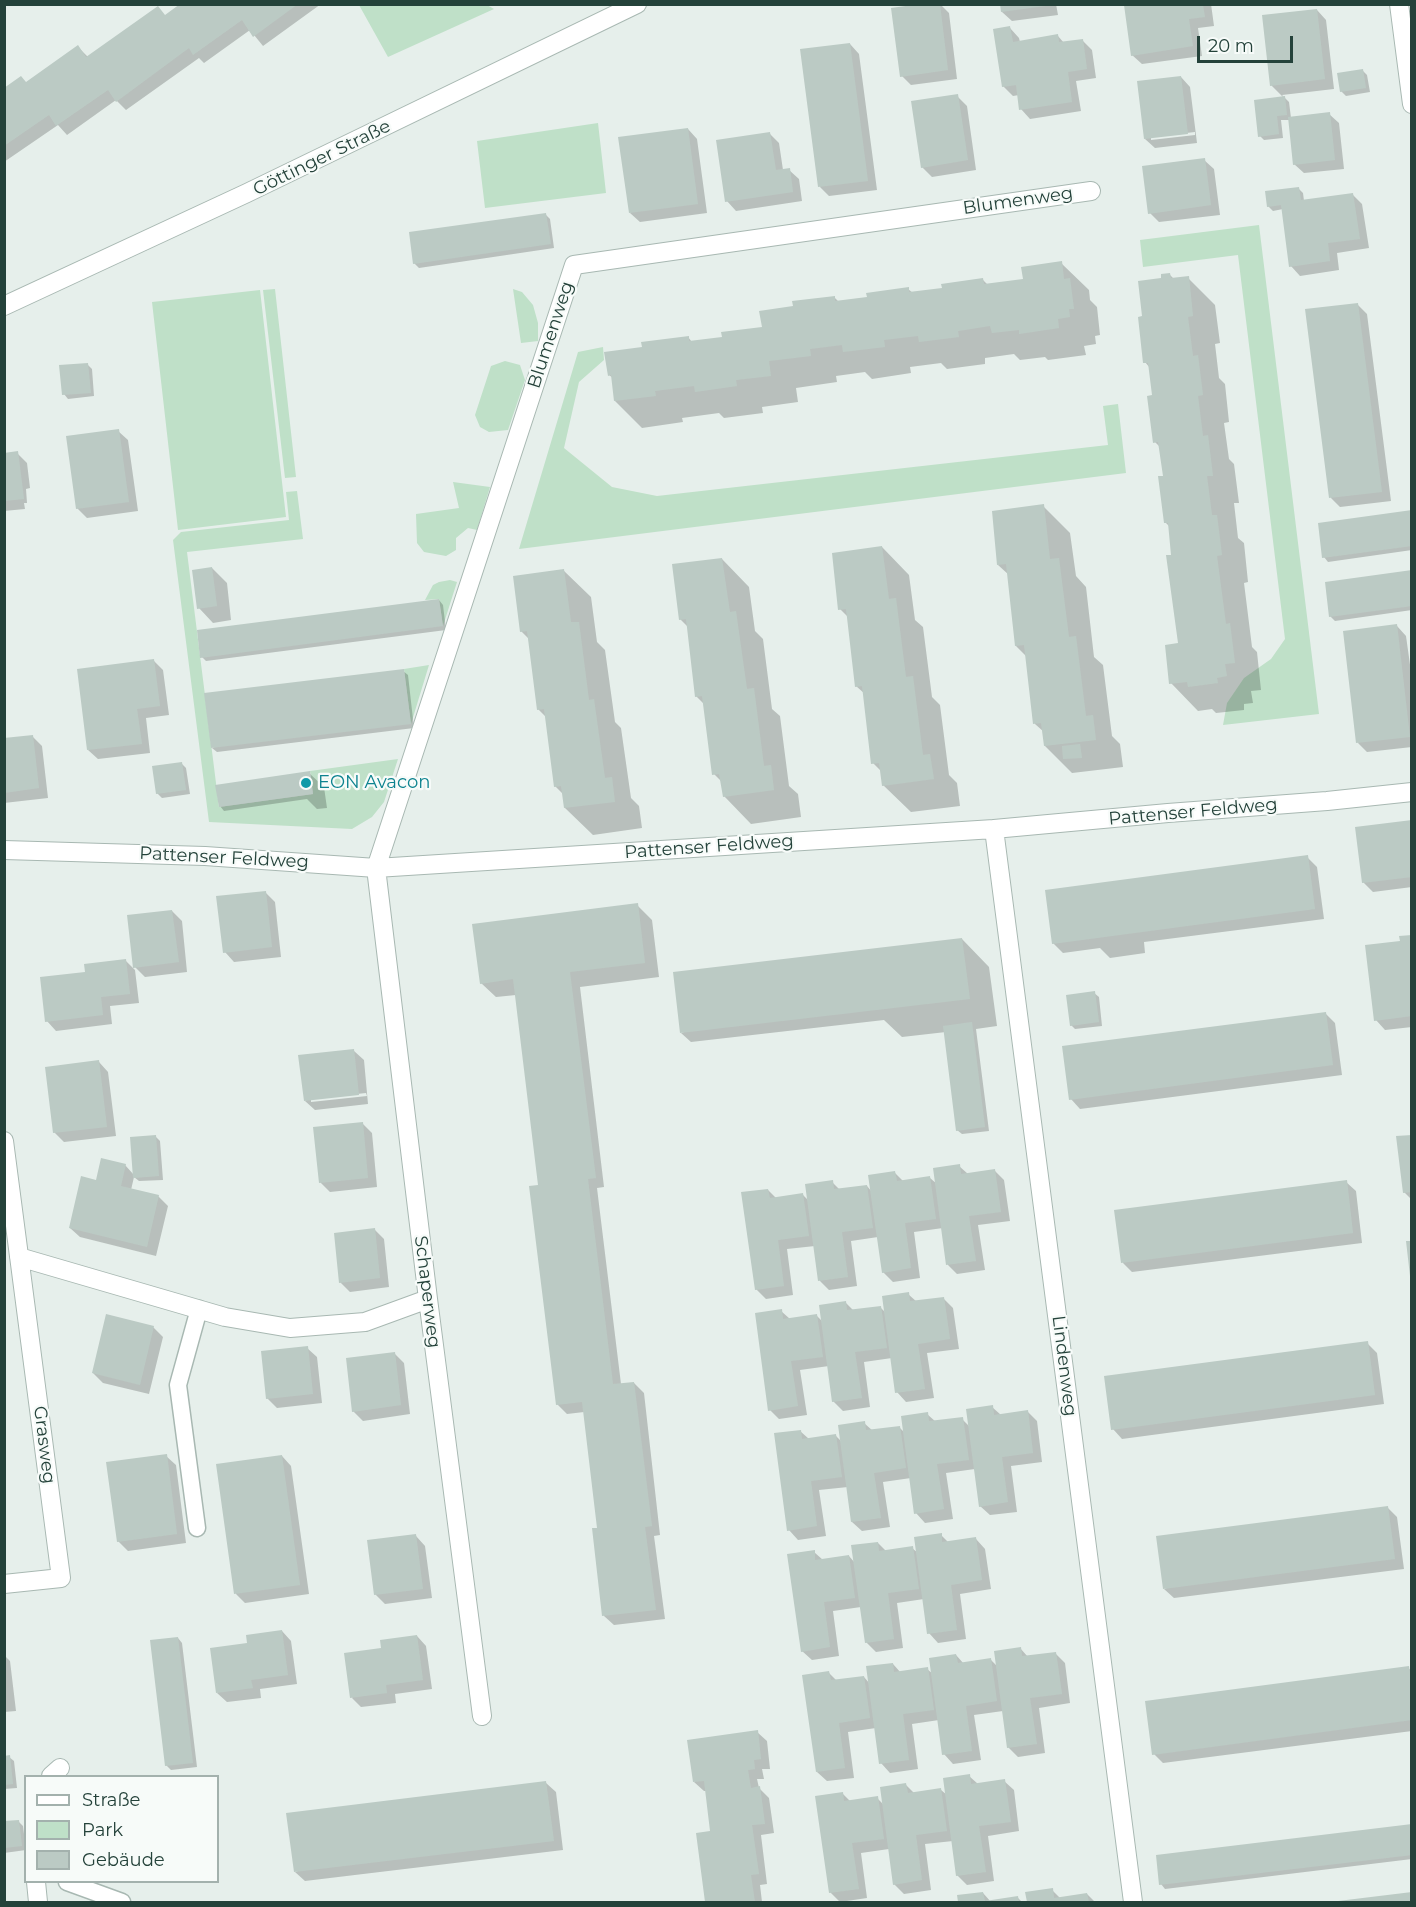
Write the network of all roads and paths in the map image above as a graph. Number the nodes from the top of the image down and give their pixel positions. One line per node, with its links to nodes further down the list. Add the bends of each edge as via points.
1 (636, 4): 5 (street, Göttinger Straße, via 248,193)
2 (1399, 4): 3 (street)
3 (1412, 104)
4 (1091, 191): 9 (street, Blumenweg, via 574,265)
5 (4, 306)
6 (1412, 792): 7 (street, Pattenser Feldweg)
7 (994, 830): 9 (street, Pattenser Feldweg); 21 (street, Lindenweg)
8 (4, 850): 9 (street, Pattenser Feldweg, via 205,856)
9 (376, 867): 12 (street, Schaperweg)
10 (4, 1141): 11 (street, Grasweg)
11 (19, 1257): 13 (street); 15 (street, Grasweg, via 61,1578)
12 (428, 1299): 13 (street, via 365,1322 290,1328); 16 (street, Schaperweg)
13 (199, 1309): 14 (lane, via 178,1385)
14 (197, 1528)
15 (4, 1584)
16 (482, 1716)
17 (36, 1883): 19 (street)
18 (72, 1883): 20 (lane)
19 (38, 1902)
20 (122, 1902)
21 (1133, 1902)

